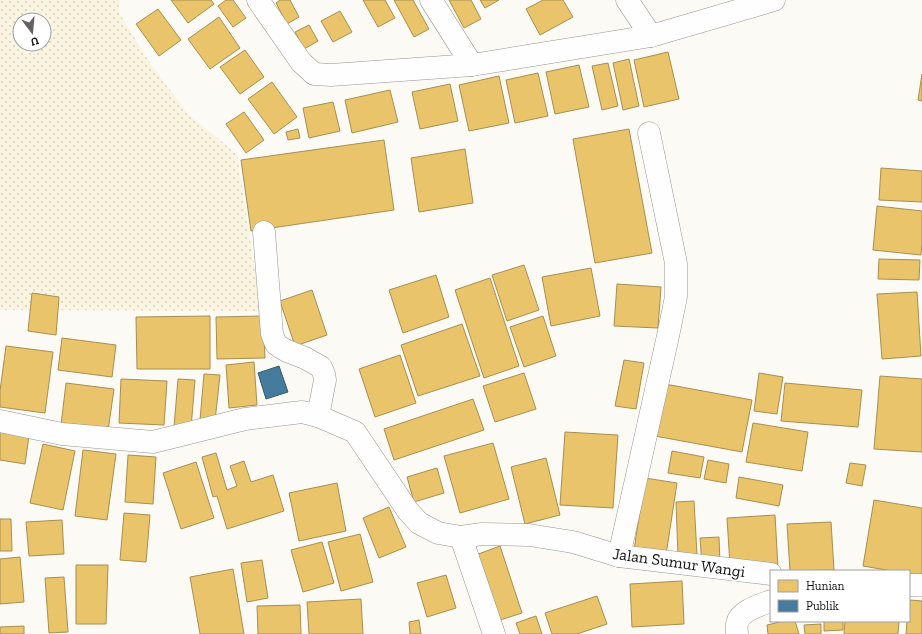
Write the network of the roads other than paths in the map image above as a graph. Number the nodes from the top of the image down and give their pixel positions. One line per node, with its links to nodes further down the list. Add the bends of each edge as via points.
1 (258, 0): 6 (street, via 301,62 314,74)
2 (432, 0): 6 (street)
3 (627, 0): 5 (street)
4 (774, 0): 5 (street)
5 (651, 36): 6 (street)
6 (472, 65)
7 (649, 133): 12 (street, via 676,263 676,297)
8 (264, 232): 9 (street, via 272,334 280,348 321,367 325,380)
9 (318, 416): 10 (street, Jalan Sumur Wangi, via 302,412 245,419 153,442 62,434); 11 (street, Jalan Sumur Wangi, via 355,432 408,511 419,523 438,533)
10 (0, 421)
11 (461, 537): 12 (street, Jalan Sumur Wangi, via 482,534 529,535 573,542); 17 (street)
12 (619, 556): 13 (street, Jalan Sumur Wangi)
13 (770, 574)
14 (910, 584): 15 (street)
15 (922, 585)
16 (770, 601): 18 (street, via 741,616 737,624)
17 (494, 634)
18 (737, 634)

